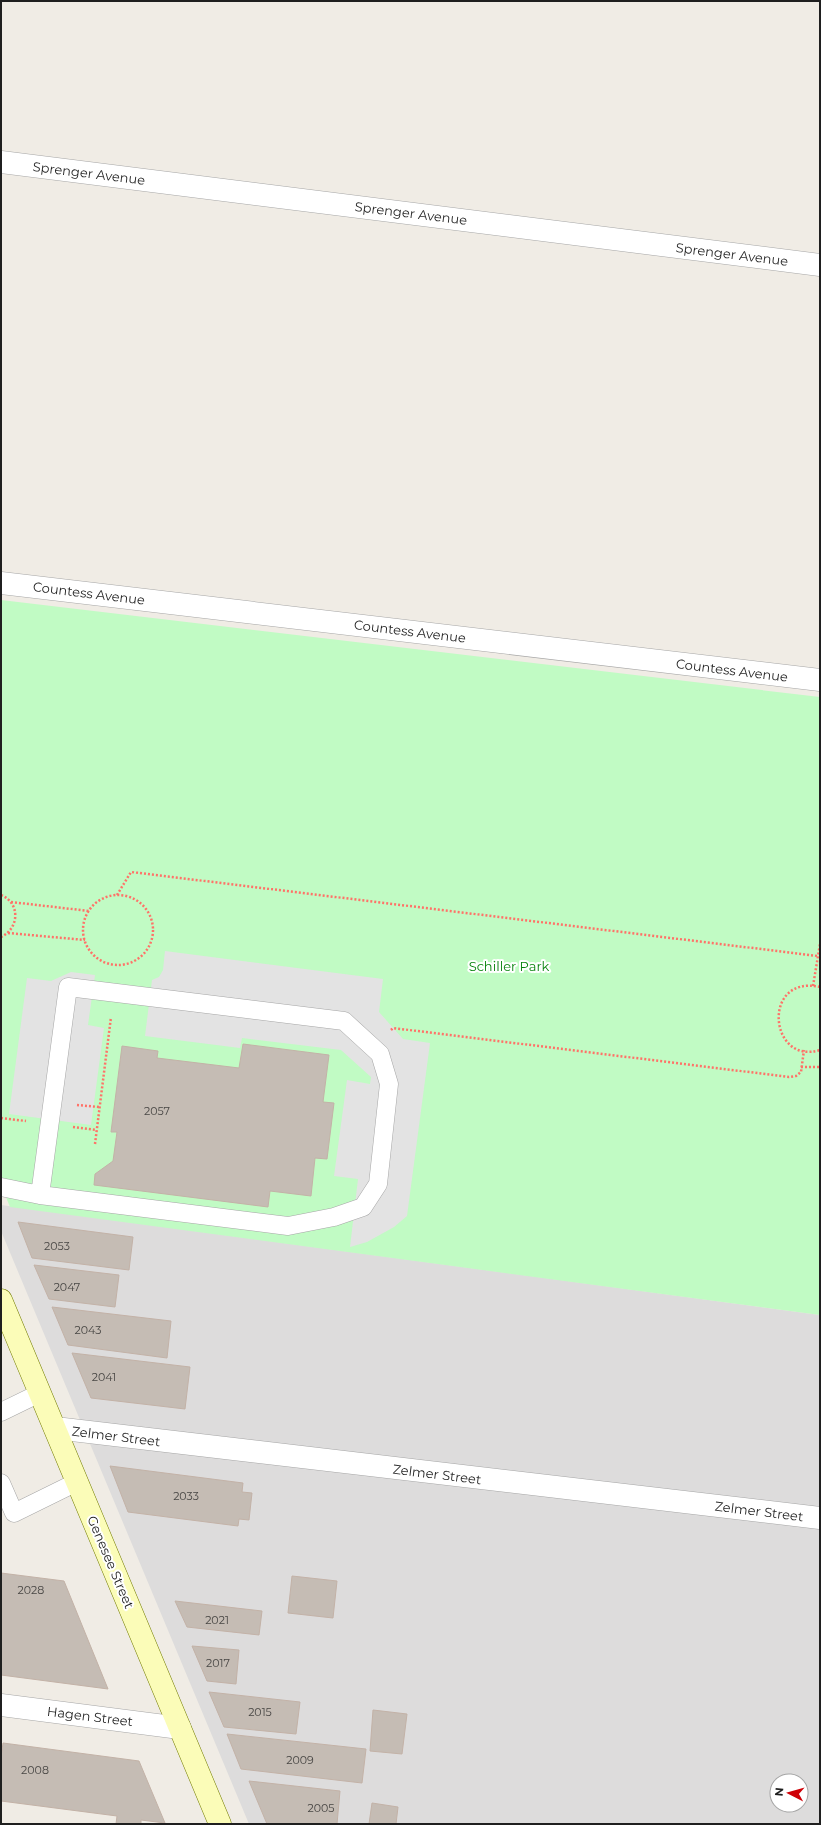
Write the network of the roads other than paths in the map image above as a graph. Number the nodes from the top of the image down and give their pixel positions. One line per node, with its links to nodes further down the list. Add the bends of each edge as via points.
1 (1, 162): 2 (street, Sprenger Avenue)
2 (820, 265)
3 (1, 583): 4 (street, Countess Avenue)
4 (820, 680)
5 (1, 1187): 6 (lane)
6 (40, 1195): 6 (lane, via 288,1226 334,1217 363,1207 378,1184 390,1084 380,1054 344,1021 68,987)
7 (1, 1300): 8 (main road, Genesee Street)
8 (40, 1393): 9 (lane); 10 (main road, Genesee Street)
9 (1, 1412)
10 (55, 1428): 11 (main road, Genesee Street); 13 (street, Zelmer Street)
11 (78, 1482): 12 (lane, via 14,1513); 15 (main road, Genesee Street)
12 (1, 1483)
13 (820, 1518)
14 (1, 1705): 15 (street, Hagen Street)
15 (180, 1728): 16 (main road, Genesee Street)
16 (220, 1824)

